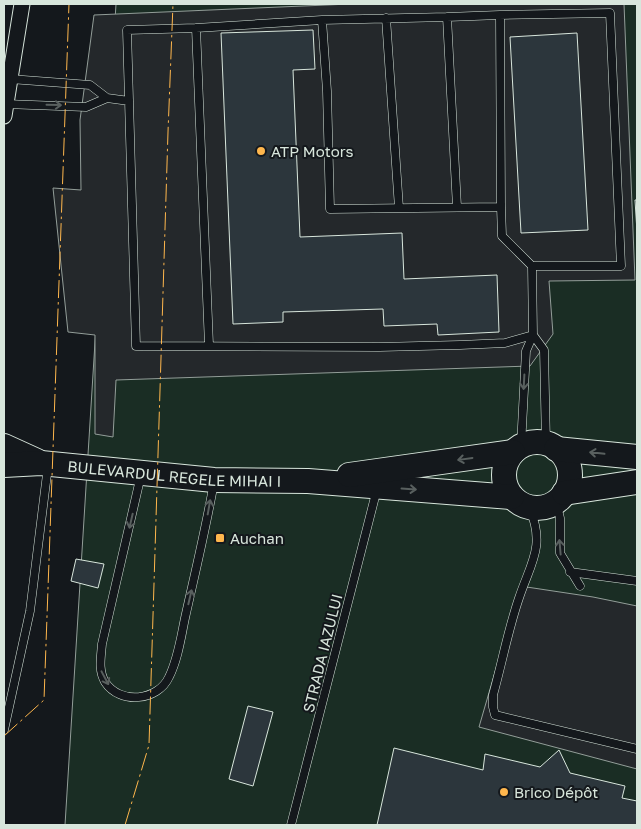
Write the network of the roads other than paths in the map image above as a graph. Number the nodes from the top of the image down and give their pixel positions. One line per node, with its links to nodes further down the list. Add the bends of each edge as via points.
1 (22, 4): 7 (street)
2 (500, 16): 3 (lane); 11 (lane); 14 (lane, via 610,13 622,266)
3 (447, 17): 4 (lane); 12 (lane)
4 (386, 18): 5 (lane); 13 (lane)
5 (322, 20): 6 (lane); 13 (lane, via 330,208)
6 (196, 28): 9 (lane, via 127,30); 16 (lane)
7 (10, 79): 8 (lane, via 90,85); 10 (street)
8 (107, 98): 9 (lane); 10 (lane, one-way to 8, via 86,107)
9 (129, 101): 16 (lane, via 136,346)
10 (5, 110)
11 (501, 206): 12 (lane); 14 (lane, via 502,236)
12 (457, 207): 13 (lane)
13 (399, 208)
14 (532, 266): 15 (lane)
15 (534, 335): 16 (lane, via 505,343 460,345); 18 (lane, via 544,350); 19 (lane, one-way to 19, via 526,351)
16 (209, 345)
17 (4, 446): 21 (main road, BULEVARDUL REGELE MIHAI I)
18 (551, 446): 19 (main road, via 538,442); 20 (main road, one-way to 18); 28 (main road, via 563,456 570,474)
19 (517, 449): 25 (main road, BULEVARDUL REGELE MIHAI I, one-way to 25); 29 (main road, via 507,460 504,479 507,488)
20 (637, 457)
21 (45, 464): 22 (main road, BULEVARDUL REGELE MIHAI I); 23 (main road, BULEVARDUL REGELE MIHAI I); 33 (lane, via 30,611)
22 (4, 465)
23 (142, 473): 24 (main road, BULEVARDUL REGELE MIHAI I); 24 (lane, one-way to 24, via 102,644 100,666 105,682 121,694 134,698 159,689 169,678)
24 (214, 480): 25 (main road, BULEVARDUL REGELE MIHAI I)
25 (308, 481): 27 (main road, BULEVARDUL REGELE MIHAI I)
26 (637, 482): 28 (main road)
27 (377, 487): 29 (main road, BULEVARDUL REGELE MIHAI I, one-way to 29); 35 (lane, STRADA IAZULUI)
28 (560, 497): 29 (main road, via 539,508); 30 (lane, one-way to 28, via 560,553)
29 (521, 502): 34 (lane, via 536,522 536,549 493,695 495,715)
30 (570, 572): 31 (lane); 32 (lane)
31 (637, 581)
32 (580, 586)
33 (4, 730)
34 (637, 749)
35 (291, 825)

